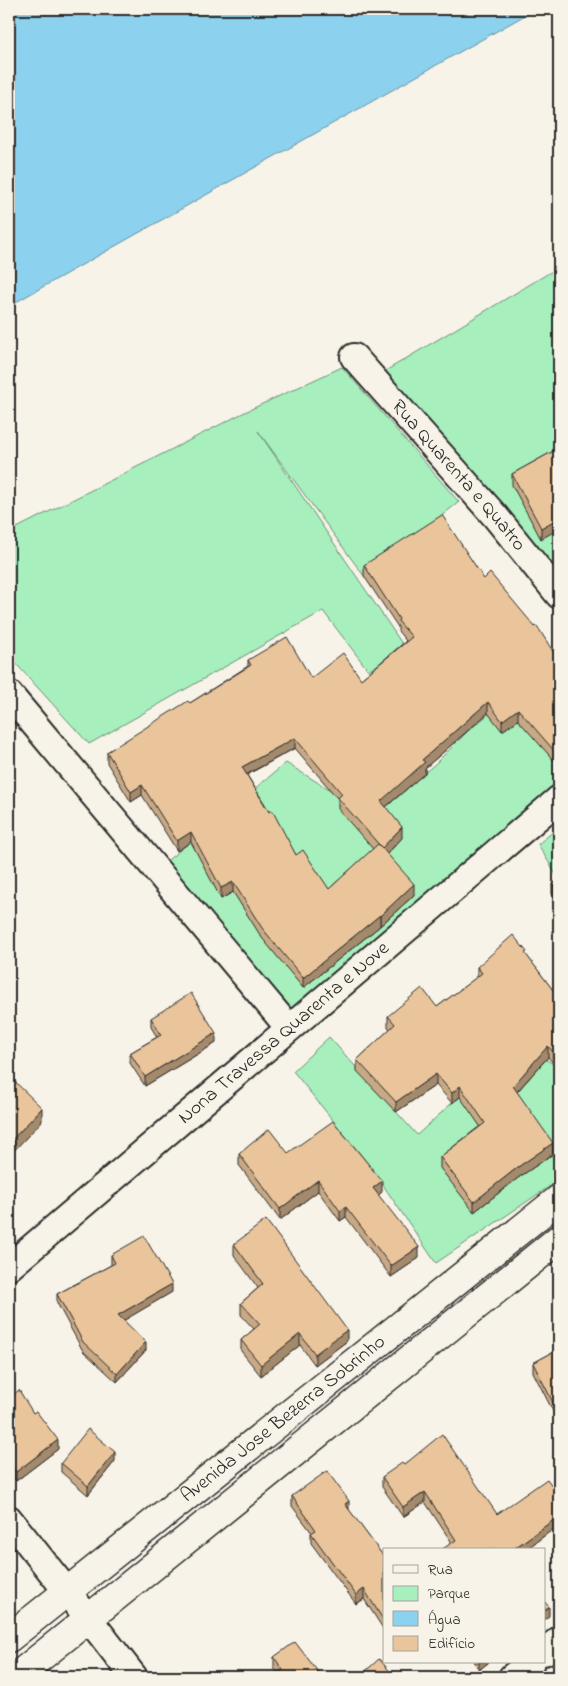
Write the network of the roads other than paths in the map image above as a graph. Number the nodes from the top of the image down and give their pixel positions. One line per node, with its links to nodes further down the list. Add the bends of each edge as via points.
1 (354, 356): 2 (street, Rua Quarenta e Quatro, via 496,516)
2 (559, 595)
3 (9, 694): 5 (street)
4 (559, 799): 5 (street, Nona Travessa Quarenta e Nove)
5 (289, 1028): 8 (street, Nona Travessa Quarenta e Nove)
6 (559, 1199): 10 (main road, Avenida Jose Bezerra Sobrinho)
7 (559, 1239): 11 (main road, Avenida Jose Bezerra Sobrinho)
8 (9, 1267)
9 (9, 1520): 10 (street)
10 (66, 1591): 11 (street); 12 (main road, Avenida Jose Bezerra Sobrinho)
11 (89, 1619): 16 (main road, Avenida Jose Bezerra Sobrinho); 17 (street)
12 (9, 1638)
13 (559, 1640): 14 (street)
14 (546, 1650)
15 (528, 1664): 18 (street)
16 (16, 1677)
17 (134, 1677)
18 (512, 1677)

